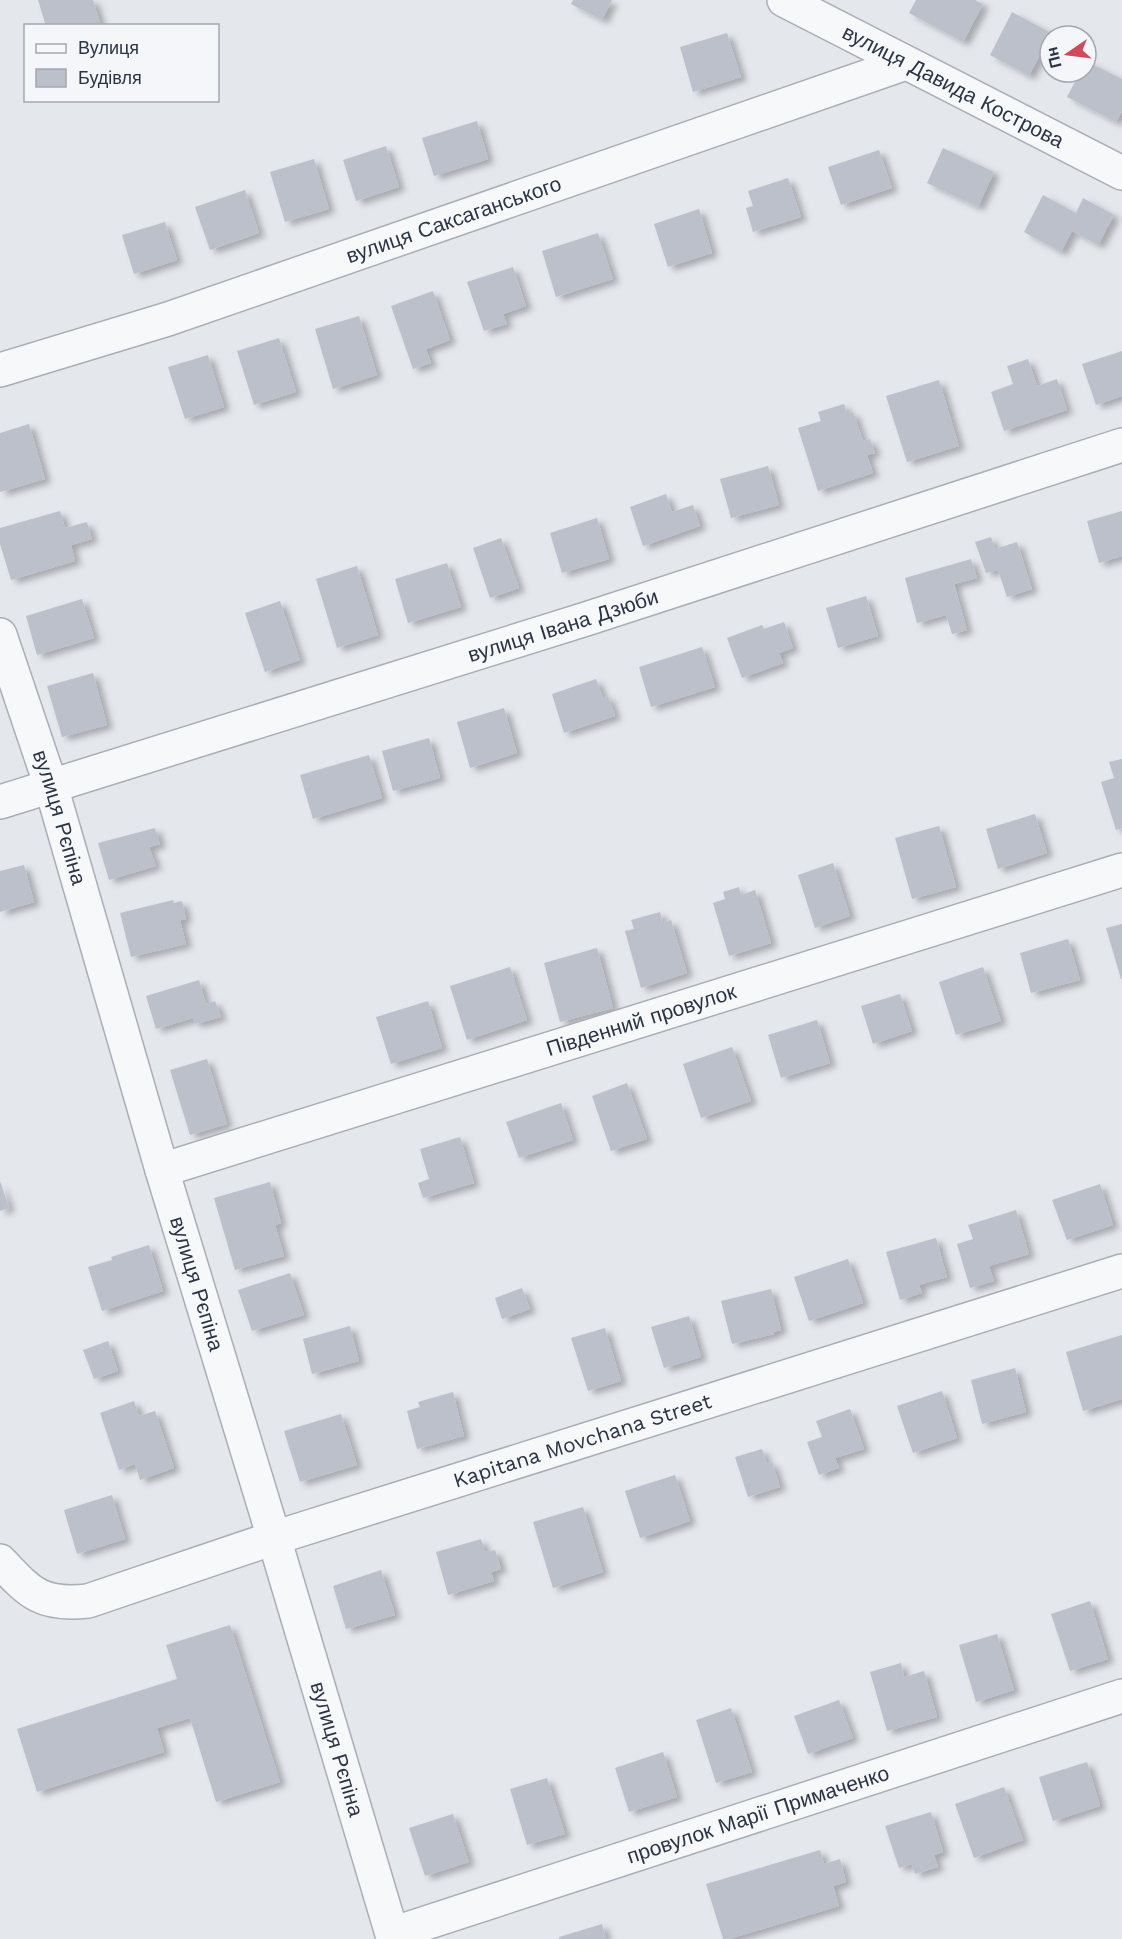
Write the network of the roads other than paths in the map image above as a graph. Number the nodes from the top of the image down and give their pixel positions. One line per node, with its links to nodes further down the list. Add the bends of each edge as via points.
1 (784, 0): 2 (street, вулиця Давида Кострова)
2 (906, 63): 3 (street, вулиця Давида Кострова); 4 (street, вулиця Саксаганського, via 168,319)
3 (1122, 173)
4 (0, 370)
5 (1122, 444): 7 (street, вулиця Івана Дзюби, via 586,619)
6 (0, 635): 7 (street, вулиця Рєпіна)
7 (51, 786): 8 (street, вулиця Івана Дзюби); 10 (street, вулиця Рєпіна)
8 (0, 802)
9 (1122, 870): 10 (street, Південний провулок)
10 (162, 1170): 12 (street, вулиця Рєпіна)
11 (1122, 1271): 12 (street, Kapitana Movchana Street)
12 (274, 1538): 13 (street, Kapitana Movchana Street, via 87,1600 66,1603 43,1599); 15 (street, вулиця Рєпіна)
13 (0, 1561)
14 (1122, 1696): 15 (street, провулок Марії Примаченко)
15 (392, 1934)

